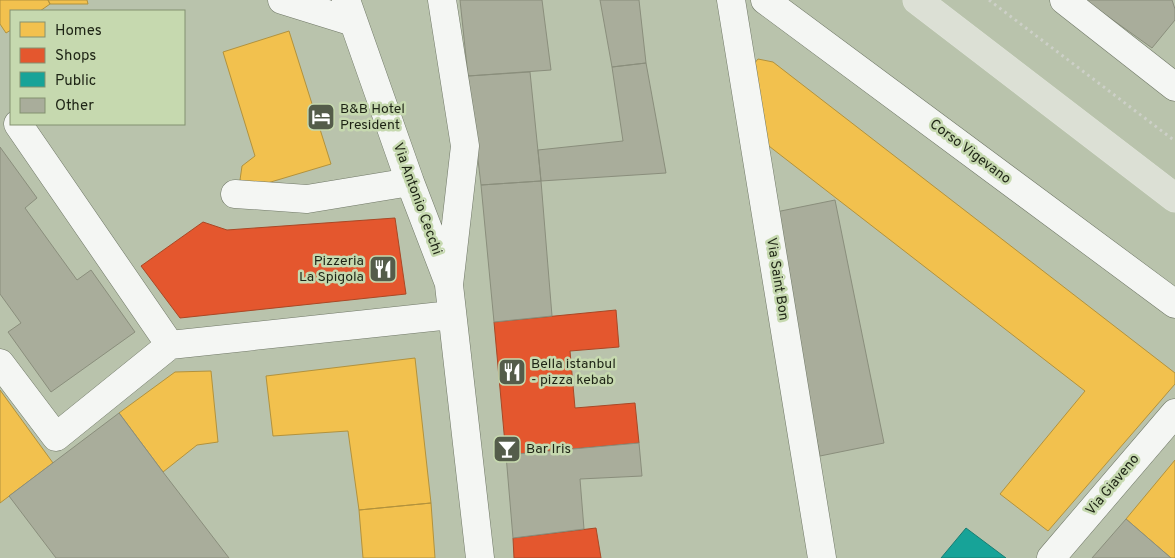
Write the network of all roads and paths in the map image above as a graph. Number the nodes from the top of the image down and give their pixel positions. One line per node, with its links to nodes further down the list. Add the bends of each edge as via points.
1 (282, 0): 8 (street)
2 (442, 0): 15 (street, Via Antonio Cecchi, via 465,146)
3 (731, 0): 22 (street, Via Saint Bon)
4 (765, 0): 16 (street, Corso Vigevano)
5 (917, 0): 14 (main road)
6 (988, 0): 11 (path)
7 (1064, 0): 9 (street)
8 (350, 11): 12 (street, Via Antonio Cecchi)
9 (1175, 87)
10 (18, 125): 18 (street)
11 (1175, 141)
12 (410, 182): 13 (street, via 307,199); 15 (street, Via Antonio Cecchi)
13 (235, 194)
14 (1175, 198)
15 (449, 285): 17 (street, Via Antonio Cecchi)
16 (1175, 304)
17 (451, 315): 18 (street); 21 (street, Via Antonio Cecchi)
18 (170, 344): 19 (street, via 56,437)
19 (0, 363)
20 (1175, 413): 23 (street, Via Giaveno)
21 (480, 558)
22 (822, 558)
23 (1051, 558)

